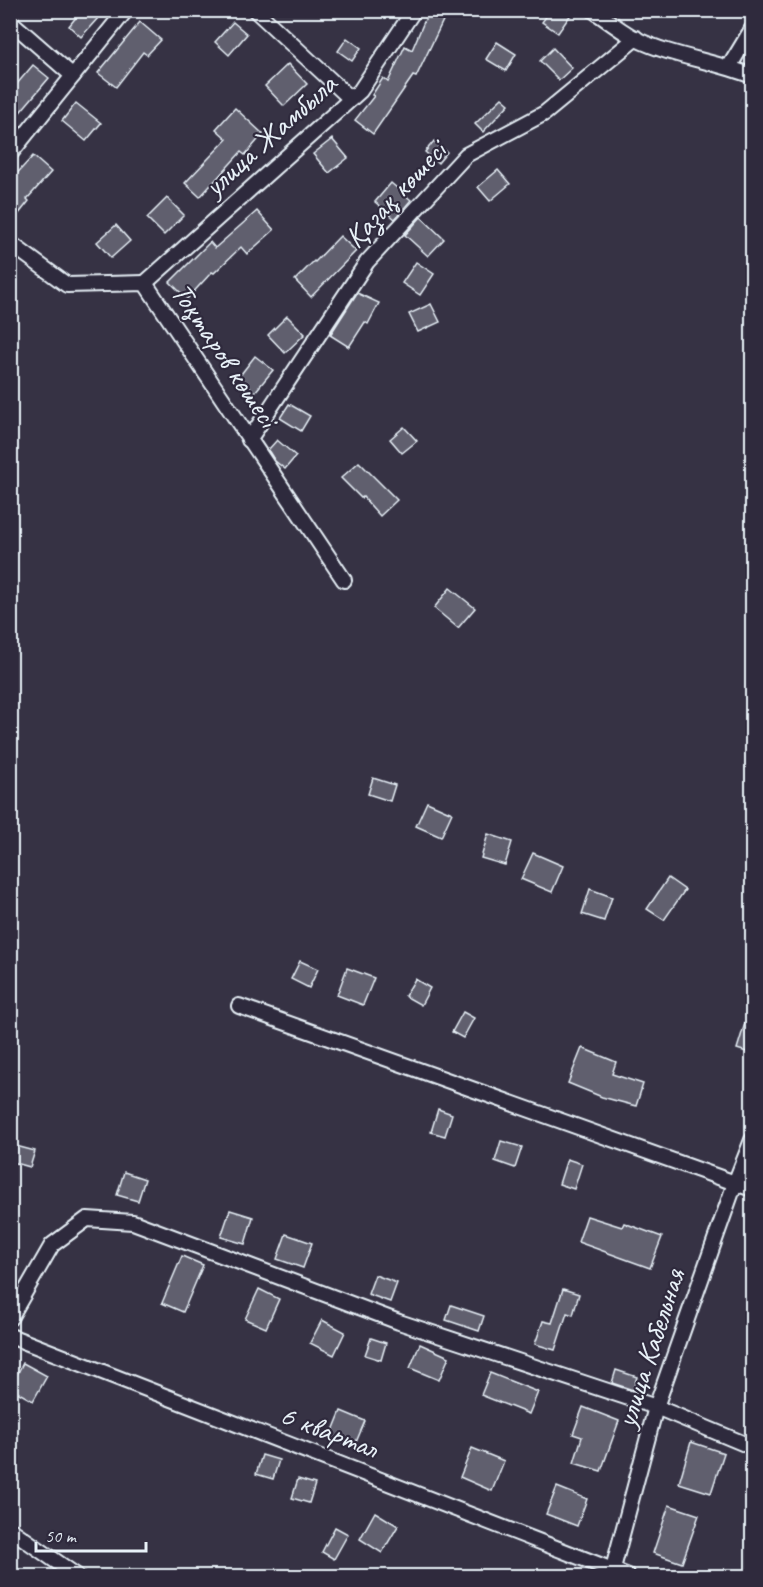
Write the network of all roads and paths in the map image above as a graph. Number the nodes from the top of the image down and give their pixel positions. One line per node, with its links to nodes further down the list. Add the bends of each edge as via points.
1 (126, 10): 9 (street)
2 (255, 10): 11 (street)
3 (414, 10): 11 (street, улица Жамбыла)
4 (593, 10): 7 (street)
5 (10, 21): 9 (street)
6 (753, 29): 8 (street)
7 (636, 39): 8 (street); 15 (street, Қазақ көшесі, via 545,112 466,155 367,262)
8 (729, 67): 10 (street)
9 (73, 76): 12 (street)
10 (753, 76)
11 (351, 99): 14 (street, улица Жамбыла)
12 (10, 154)
13 (10, 243): 14 (street, Тоқтаров көшесі, via 67,285)
14 (145, 283): 15 (street, Тоқтаров көшесі)
15 (249, 440): 16 (street, Тоқтаров көшесі)
16 (344, 580)
17 (239, 1006): 19 (street)
18 (753, 1140): 19 (street, улица Кабельная)
19 (735, 1183): 20 (street); 23 (street, улица Кабельная)
20 (753, 1189)
21 (10, 1318): 23 (street, via 52,1245 87,1219 133,1222 399,1322)
22 (10, 1336): 26 (street, 6 квартал)
23 (656, 1407): 24 (street); 26 (street, улица Кабельная)
24 (753, 1447)
25 (10, 1528): 27 (street)
26 (612, 1574): 28 (street, 6 квартал)
27 (77, 1576)
28 (628, 1576)

